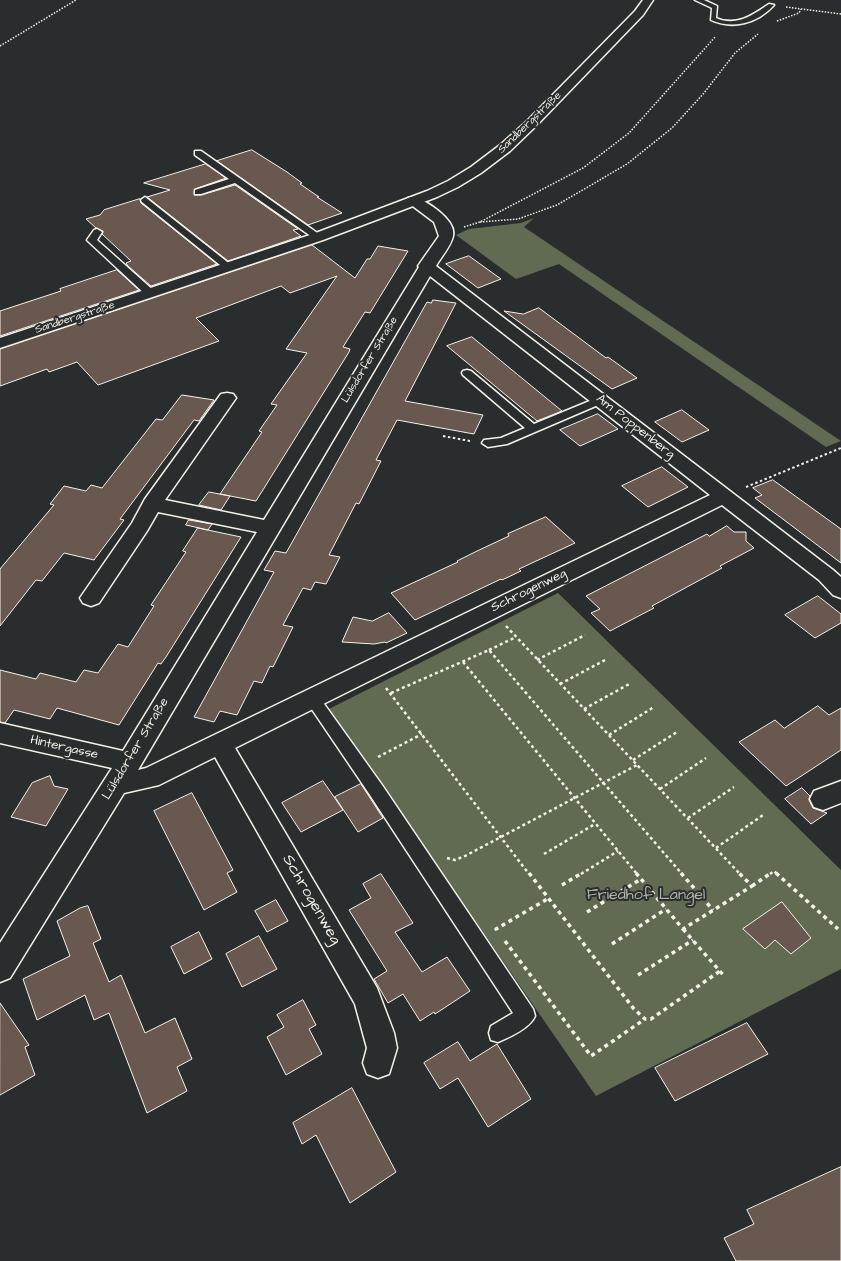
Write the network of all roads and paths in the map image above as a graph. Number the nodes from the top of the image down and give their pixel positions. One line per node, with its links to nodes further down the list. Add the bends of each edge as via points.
1 (76, 0): 10 (path)
2 (648, 0): 15 (street, Sandbergstraße, via 639,13 505,148 453,184)
3 (698, 0): 8 (lane, via 715,7 713,19)
4 (772, 5): 5 (path); 8 (lane, via 746,22)
5 (801, 9): 6 (path); 7 (path, via 799,13)
6 (841, 14)
7 (776, 21)
8 (726, 23): 16 (path, via 629,133 583,168)
9 (758, 33): 16 (path, via 735,53 672,128 627,164 557,205 518,219)
10 (0, 46)
11 (198, 153): 12 (lane)
12 (237, 179): 13 (lane); 19 (lane)
13 (198, 192)
14 (145, 200): 21 (lane)
15 (413, 201): 19 (street, Sandbergstraße); 20 (street, Lülsdorfer Straße, via 439,218 446,230 446,236)
16 (480, 222): 17 (path)
17 (462, 227)
18 (97, 232): 22 (lane, via 92,240)
19 (318, 237): 21 (street, Sandbergstraße)
20 (426, 266): 26 (street, Am Poppenberg); 33 (street, Lülsdorfer Straße)
21 (228, 267): 22 (street, Sandbergstraße)
22 (150, 293): 23 (street, Sandbergstraße)
23 (0, 343)
24 (467, 373): 27 (lane)
25 (227, 398): 32 (street)
26 (601, 400): 27 (lane); 31 (street, Am Poppenberg)
27 (532, 428): 29 (lane, via 503,441)
28 (443, 436): 29 (path)
29 (488, 444)
30 (841, 448): 31 (path)
31 (724, 496): 34 (street, Am Poppenberg, via 826,575); 36 (street, Schrogenweg)
32 (152, 504): 33 (street); 35 (street)
33 (269, 528): 57 (street, Lülsdorfer Straße)
34 (841, 590)
35 (91, 598)
36 (490, 610): 38 (path); 43 (street, Schrogenweg)
37 (585, 635): 41 (path)
38 (516, 637): 39 (path); 41 (path)
39 (489, 650): 42 (path); 61 (path)
40 (607, 659): 45 (path)
41 (537, 660): 45 (path)
42 (463, 662): 46 (path); 64 (path)
43 (371, 668): 46 (path); 47 (street, Schrogenweg)
44 (631, 683): 49 (path)
45 (560, 684): 49 (path)
46 (391, 694): 52 (path)
47 (312, 698): 54 (street, Schrogenweg); 89 (lane, via 526,1016)
48 (654, 707): 53 (path)
49 (584, 709): 53 (path)
50 (677, 732): 56 (path)
51 (0, 733): 57 (street, Hintergasse)
52 (422, 734): 58 (path, via 375,758); 68 (path)
53 (609, 734): 56 (path)
54 (220, 744): 60 (street, Schrogenweg, via 150,778); 90 (street, Schrogenweg, via 367,998 382,1048)
55 (706, 758): 63 (path)
56 (633, 760): 59 (path)
57 (128, 762): 60 (street, Lülsdorfer Straße)
58 (379, 765)
59 (637, 765): 61 (path); 63 (path)
60 (116, 784): 84 (street, Lülsdorfer Straße)
61 (604, 784): 64 (path); 78 (path)
62 (734, 787): 66 (path)
63 (660, 789): 66 (path)
64 (574, 800): 67 (path); 68 (path)
65 (763, 815): 69 (path)
66 (688, 818): 69 (path)
67 (595, 824): 70 (path); 71 (path)
68 (502, 837): 72 (path, via 455,860); 76 (path)
69 (716, 848): 75 (path)
70 (618, 851): 73 (path); 74 (path)
71 (544, 854)
72 (444, 855)
73 (641, 879): 77 (path); 79 (path)
74 (562, 885)
75 (752, 886): 78 (path); 81 (path, via 774,871)
76 (549, 898): 88 (path, via 634,1009); 88 (path, via 496,929 591,1056)
77 (666, 909): 80 (path); 83 (path)
78 (713, 910): 80 (path)
79 (587, 912)
80 (683, 928): 82 (path)
81 (838, 929)
82 (693, 940): 85 (path); 86 (path)
83 (612, 944)
84 (0, 968)
85 (720, 971): 87 (path); 88 (path, via 651,1019)
86 (638, 975)
87 (725, 977)
88 (645, 1019)
89 (498, 1033)
90 (378, 1063)

